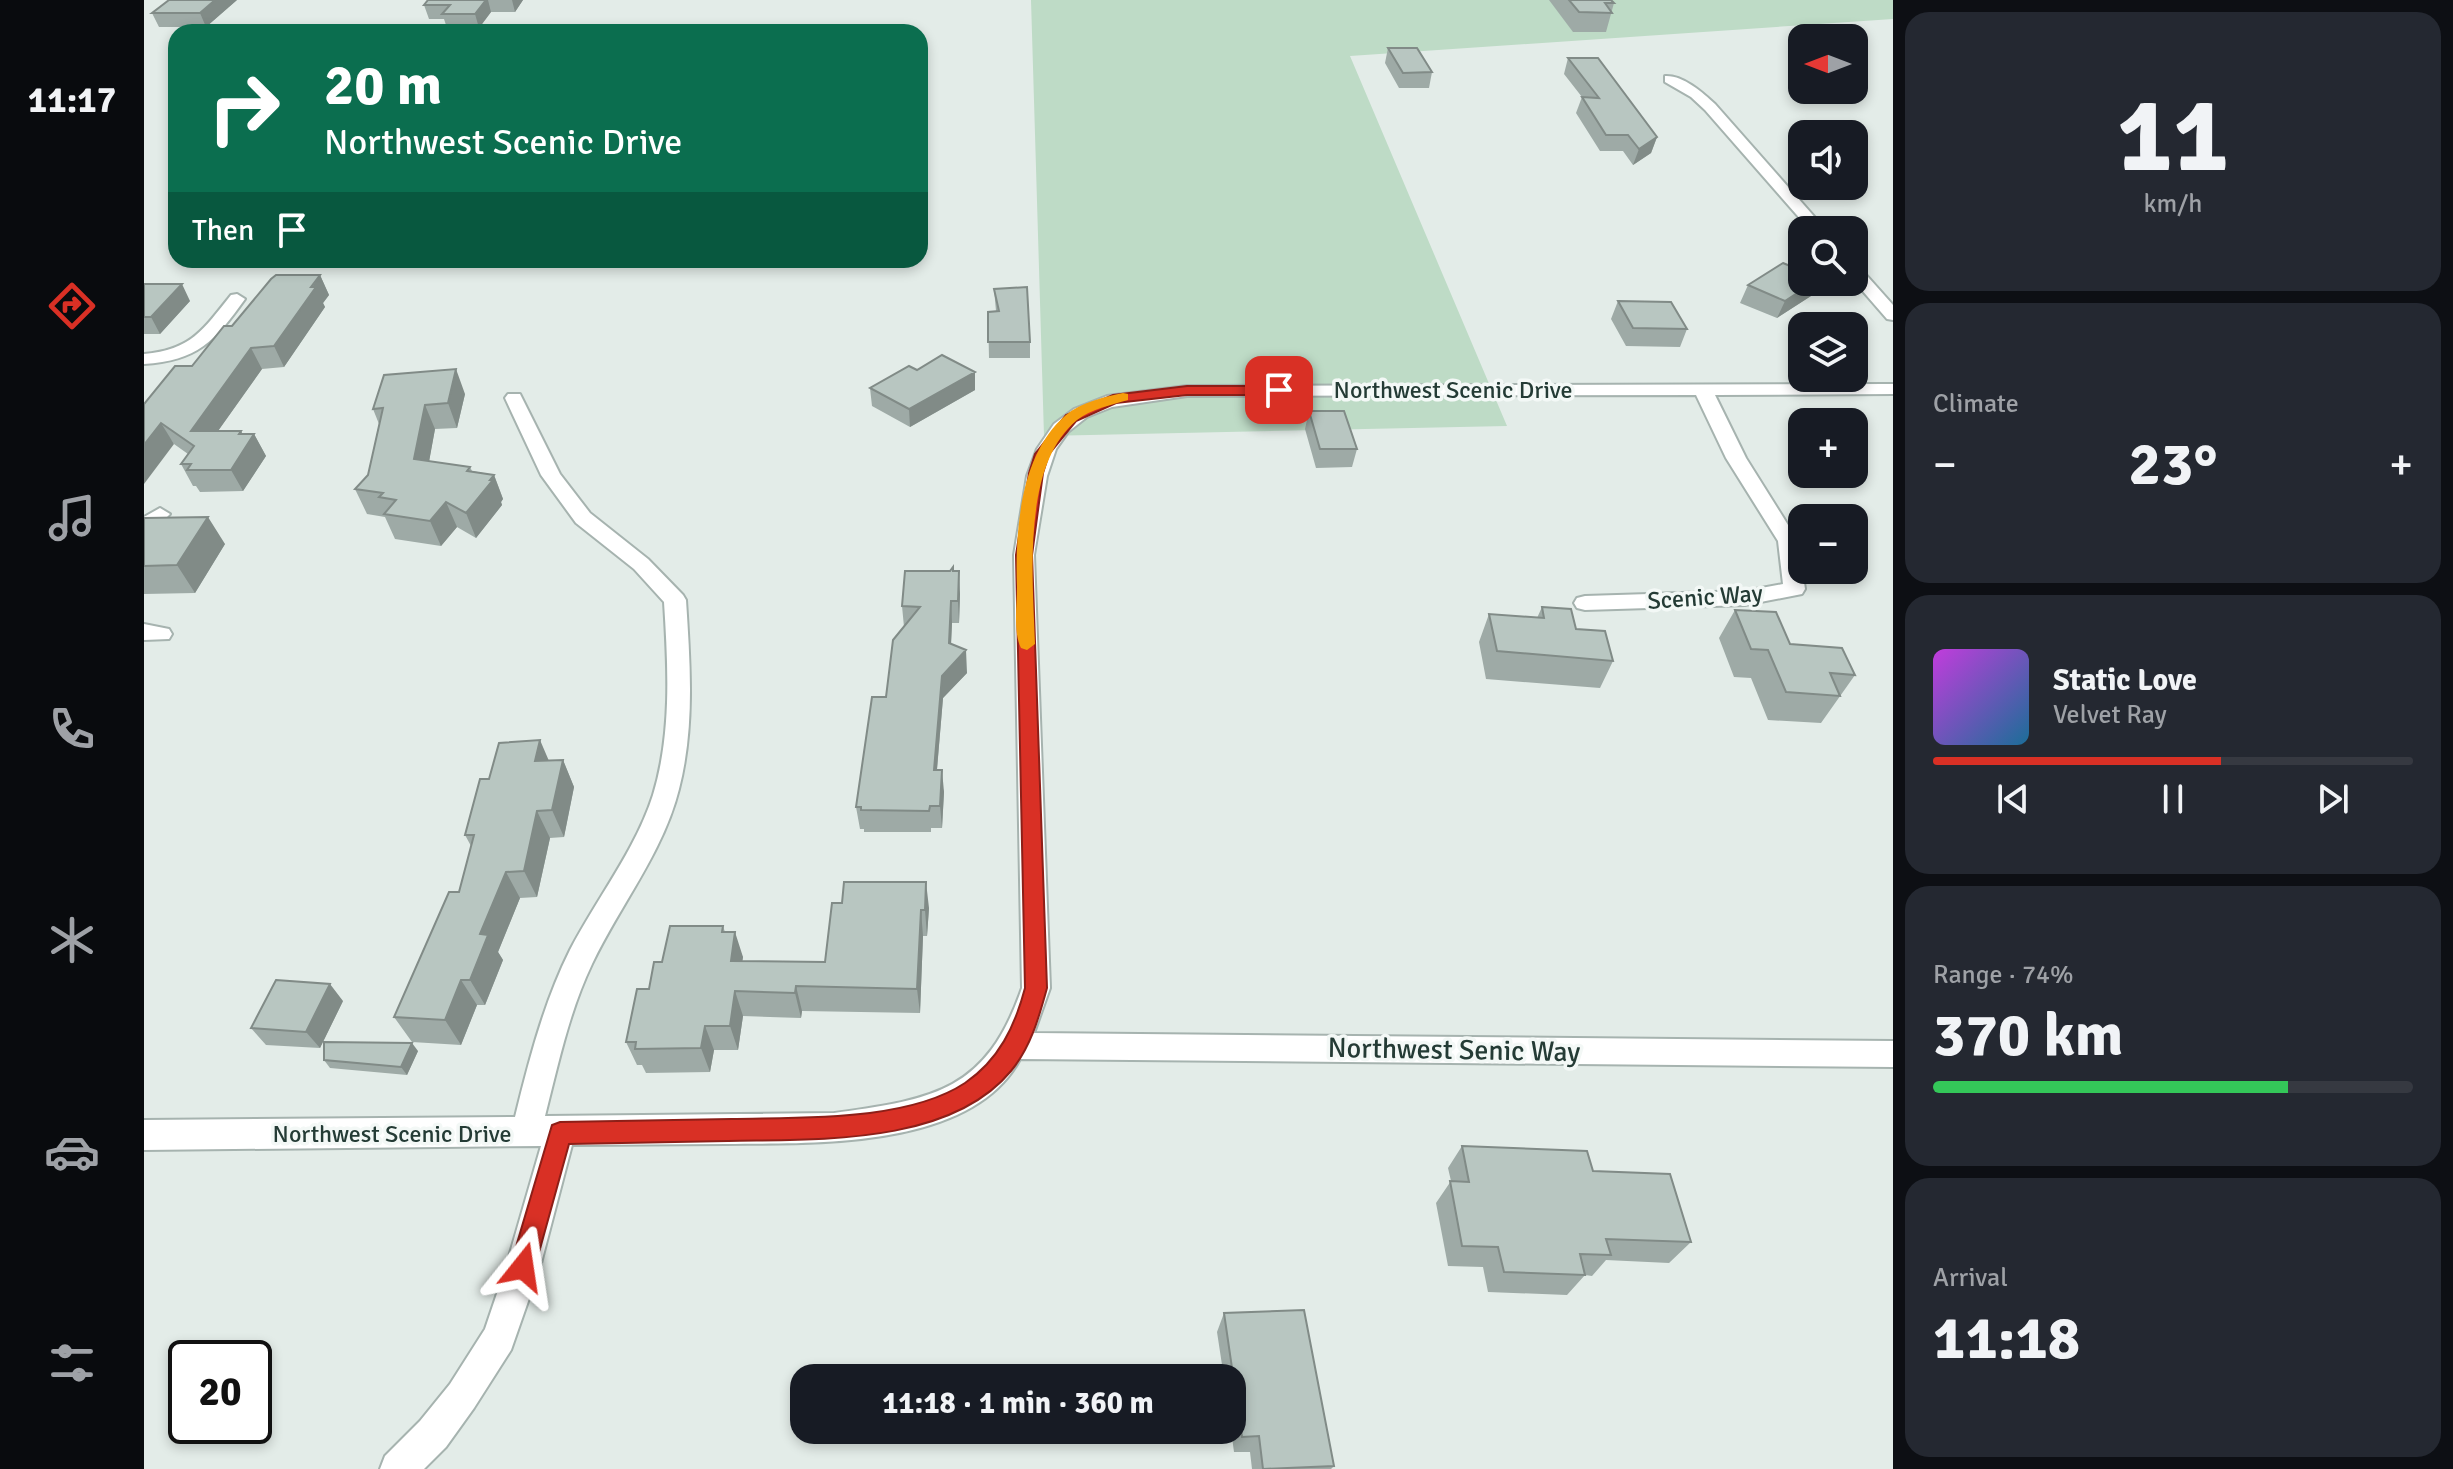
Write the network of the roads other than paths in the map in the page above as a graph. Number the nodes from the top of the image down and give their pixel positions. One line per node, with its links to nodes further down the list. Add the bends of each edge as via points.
1 (1670, 79): 2 (street, via 1710,107)
2 (1806, 216)
3 (1868, 287): 5 (street)
4 (237, 299): 6 (street, via 197,346 173,358)
5 (1893, 315)
6 (144, 359)
7 (1893, 389): 8 (street, Northwest Scenic Drive)
8 (1703, 390): 12 (street, Scenic Way, via 1736,458 1788,541 1794,589 1745,598); 13 (street, Northwest Scenic Drive, via 1187,391 1113,399 1071,418 1042,454 1024,555 1036,988 1026,1026)
9 (514, 398): 15 (street, via 551,475 583,518 641,564 675,600 680,678 678,736 666,794 649,837 579,961 549,1049)
10 (160, 514): 11 (street)
11 (144, 528)
12 (1585, 603)
13 (1014, 1046): 14 (street, Northwest Senic Way); 15 (street, Northwest Scenic Drive, via 1003,1064 972,1091 931,1110 885,1121 834,1128)
14 (1893, 1054)
15 (543, 1133): 16 (street, Northwest Scenic Drive); 17 (street, via 523,1267 499,1338 433,1434)
16 (144, 1135)
17 (398, 1469)

